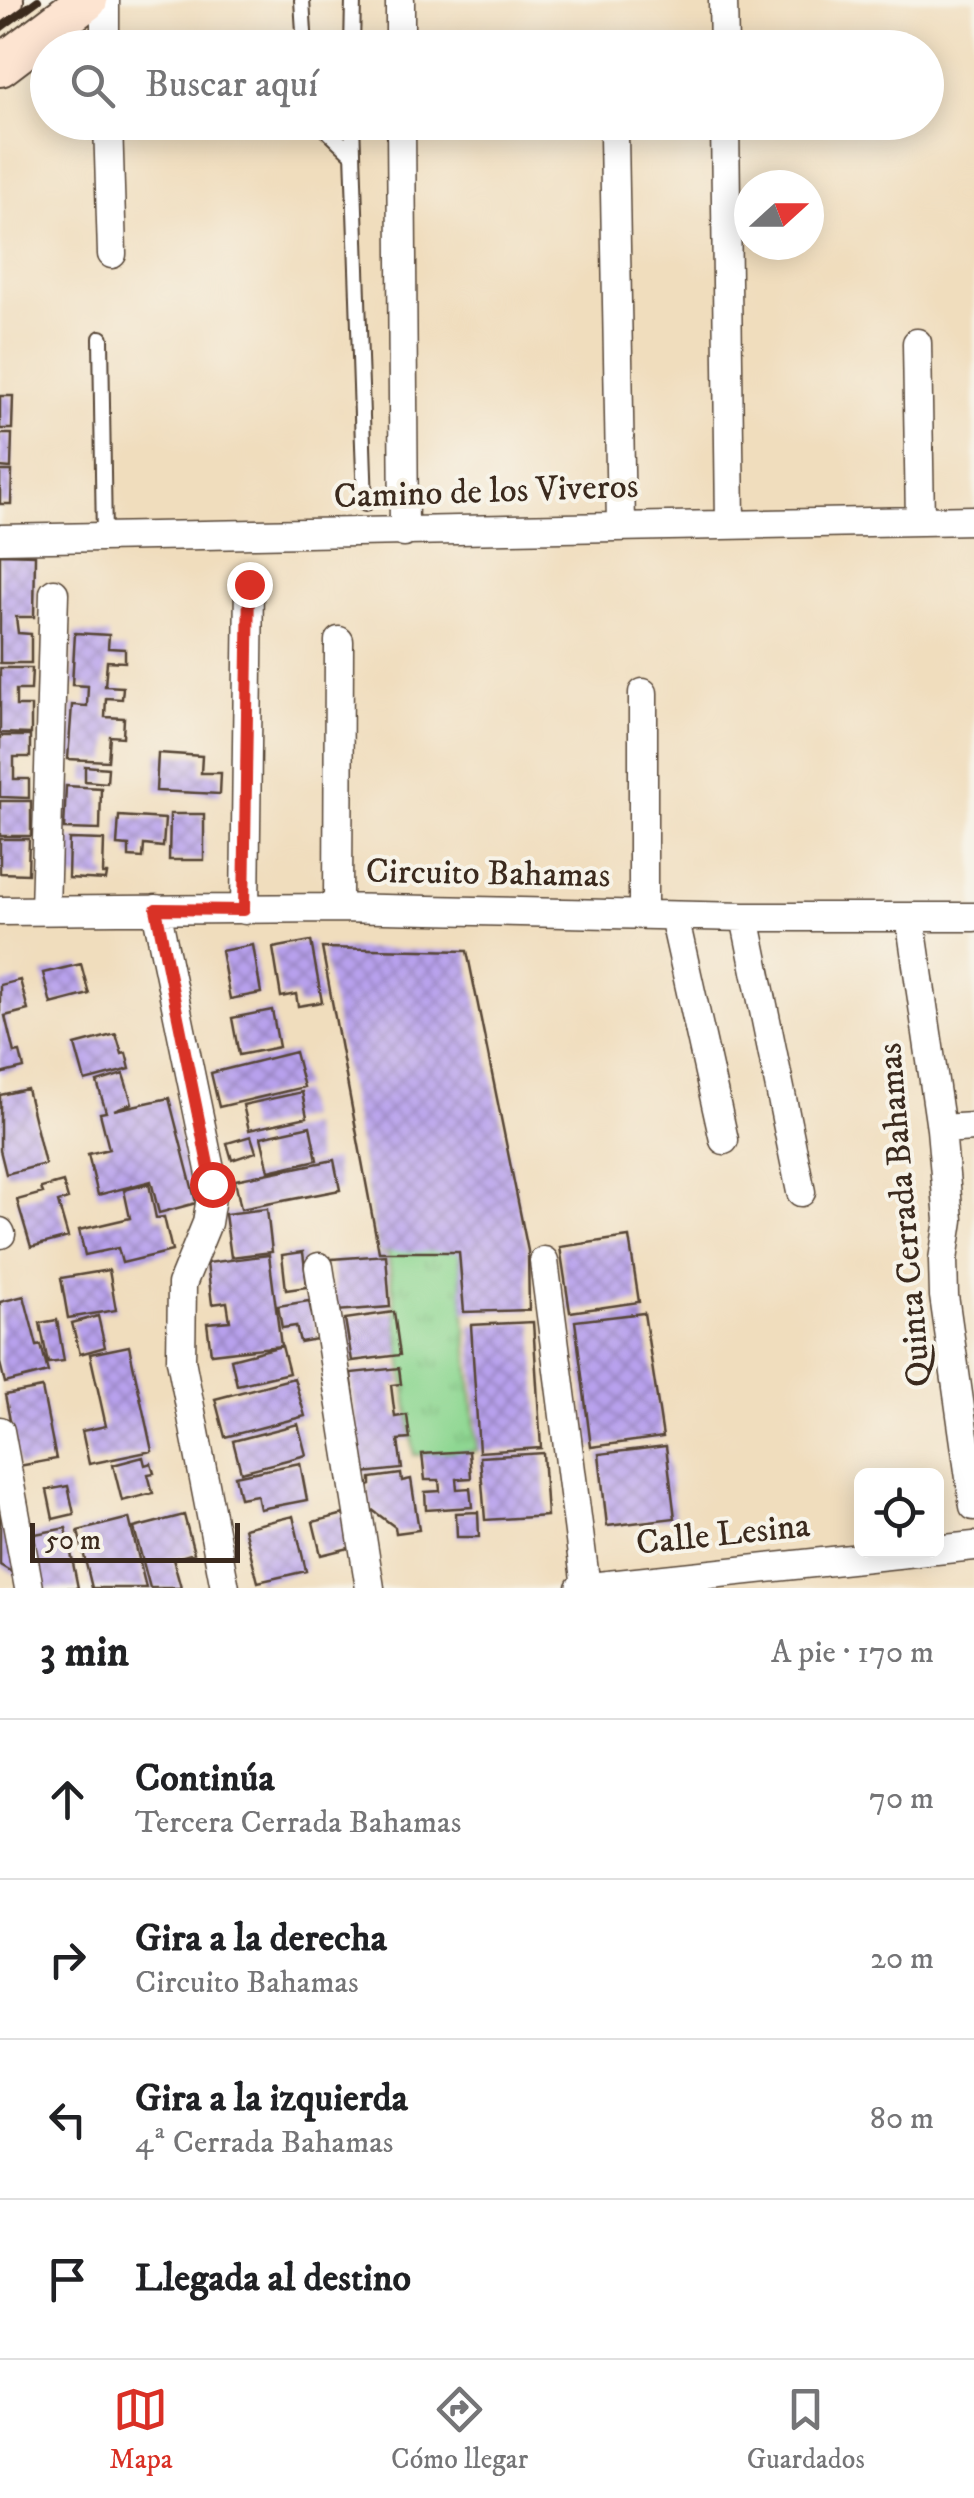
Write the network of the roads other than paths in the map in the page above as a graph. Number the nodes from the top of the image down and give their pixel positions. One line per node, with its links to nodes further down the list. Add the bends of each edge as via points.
1 (87, 0): 7 (main road)
2 (105, 0): 8 (street)
3 (302, 0): 9 (lane)
4 (353, 0): 10 (lane)
5 (400, 0): 11 (street)
6 (724, 0): 12 (street)
7 (47, 30)
8 (105, 30)
9 (304, 30)
10 (352, 30)
11 (400, 30)
12 (724, 30)
13 (30, 43): 14 (main road)
14 (0, 66)
15 (109, 140): 22 (street)
16 (337, 140): 21 (lane)
17 (352, 140): 21 (lane)
18 (401, 140): 30 (street)
19 (614, 140): 29 (street)
20 (725, 140): 28 (street)
21 (352, 154): 25 (lane)
22 (112, 254)
23 (101, 338): 32 (lane)
24 (917, 343): 27 (street)
25 (365, 504)
26 (974, 520): 27 (street, Camino de los Viveros)
27 (920, 521): 28 (street, Camino de los Viveros)
28 (730, 524): 29 (street, Camino de los Viveros)
29 (621, 525): 30 (street, Camino de los Viveros)
30 (404, 532): 32 (street, Camino de los Viveros)
31 (0, 539): 32 (street, Camino de los Viveros)
32 (104, 539)
33 (249, 584): 40 (street)
34 (54, 593): 39 (street)
35 (339, 642): 37 (street)
36 (644, 693): 42 (street)
37 (338, 908): 40 (street, Circuito Bahamas); 42 (street, Circuito Bahamas)
38 (156, 909): 39 (street, Circuito Bahamas); 40 (street, Circuito Bahamas); 59 (street, via 212,1184 207,1222 182,1284 181,1360)
39 (45, 910): 41 (street, Circuito Bahamas)
40 (244, 910)
41 (0, 912)
42 (643, 914): 43 (street, Circuito Bahamas)
43 (674, 916): 44 (street, Circuito Bahamas); 49 (street)
44 (745, 917): 45 (street, Circuito Bahamas); 50 (street)
45 (910, 917): 46 (street, Circuito Bahamas); 48 (street, Quinta Cerrada Bahamas)
46 (974, 918)
47 (974, 1128): 48 (street)
48 (941, 1129): 54 (street, Quinta Cerrada Bahamas, via 949,1220 944,1296)
49 (724, 1140)
50 (801, 1192)
51 (544, 1261): 61 (street)
52 (319, 1267): 60 (street)
53 (0, 1431): 58 (street)
54 (974, 1506)
55 (974, 1546): 56 (street, Calle Lesina)
56 (944, 1549)
57 (862, 1558): 61 (street, Calle Lesina)
58 (30, 1588)
59 (225, 1588)
60 (370, 1588)
61 (583, 1588)

